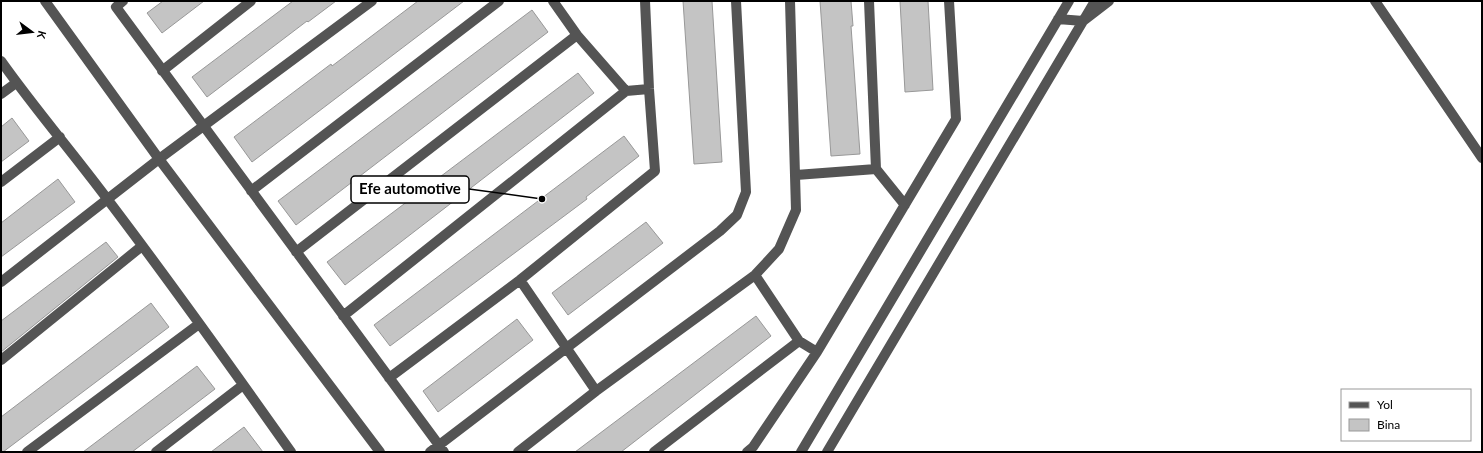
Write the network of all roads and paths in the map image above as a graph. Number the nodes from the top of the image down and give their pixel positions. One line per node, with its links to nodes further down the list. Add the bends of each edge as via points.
1 (45, 1): 28 (street)
2 (123, 1): 20 (street, via 116,7)
3 (251, 1): 20 (street)
4 (372, 1): 25 (street)
5 (499, 1): 32 (street)
6 (553, 1): 18 (street)
7 (645, 1): 22 (street)
8 (736, 1): 43 (street, via 746,192 737,216)
9 (790, 1): 30 (street)
10 (869, 1): 29 (street)
11 (949, 1): 34 (street, via 956,119)
12 (1069, 1): 16 (street)
13 (1095, 1): 17 (street)
14 (1109, 1): 17 (street)
15 (1376, 1): 27 (street)
16 (1058, 19): 17 (street); 58 (street)
17 (1083, 21): 59 (street)
18 (577, 35): 23 (street); 36 (street)
19 (1, 61): 21 (street)
20 (162, 71): 25 (street)
21 (16, 83): 24 (street); 26 (street)
22 (649, 89): 23 (street); 38 (street, via 655,171)
23 (626, 91): 40 (street)
24 (1, 94)
25 (204, 126): 28 (street); 32 (street)
26 (60, 137): 31 (street); 33 (street)
27 (1482, 158)
28 (159, 159): 33 (street); 53 (street)
29 (876, 169): 30 (street); 34 (street)
30 (796, 174): 37 (street, via 796,210 779,249)
31 (1, 182)
32 (251, 191): 36 (street)
33 (108, 200): 35 (street); 39 (street)
34 (905, 205): 44 (street)
35 (142, 246): 41 (street); 45 (street)
36 (296, 252): 40 (street)
37 (755, 275): 42 (street); 48 (street)
38 (520, 280): 43 (street); 46 (street)
39 (1, 282)
40 (343, 316): 46 (street)
41 (199, 324): 47 (street); 50 (street)
42 (799, 341): 44 (street); 56 (street)
43 (566, 349): 48 (street); 49 (street)
44 (817, 352): 57 (street, via 753,447)
45 (1, 360)
46 (389, 378): 49 (street)
47 (243, 385): 51 (street); 52 (street)
48 (596, 392): 55 (street)
49 (441, 449): 54 (street)
50 (27, 452)
51 (156, 452)
52 (291, 452)
53 (380, 452)
54 (430, 452)
55 (518, 452)
56 (654, 452)
57 (747, 452)
58 (801, 452)
59 (828, 452)

